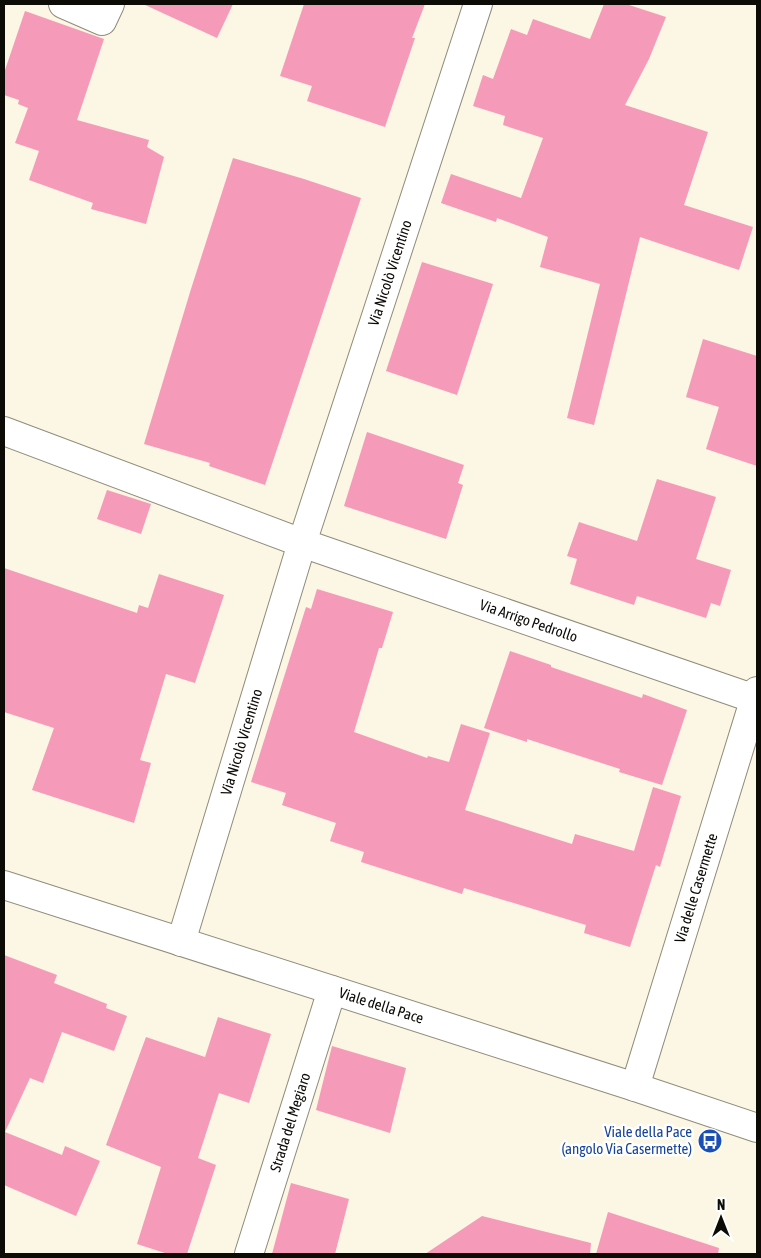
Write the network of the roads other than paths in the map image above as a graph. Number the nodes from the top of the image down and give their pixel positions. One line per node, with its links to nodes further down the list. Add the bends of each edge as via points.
1 (62, 4): 2 (street, via 102,21)
2 (110, 4)
3 (478, 4): 5 (street, Via Nicolò Vicentino)
4 (4, 431): 5 (street)
5 (302, 543): 6 (street, Via Arrigo Pedrollo); 8 (street, Via Nicolò Vicentino)
6 (756, 695): 10 (street, Via delle Casermette)
7 (4, 886): 8 (street, Viale della Pace)
8 (181, 942): 9 (street, Viale della Pace)
9 (332, 990): 10 (street, Viale della Pace); 12 (street, Strada del Megiaro)
10 (635, 1087): 11 (street, Viale della Pace)
11 (757, 1128)
12 (249, 1254)

